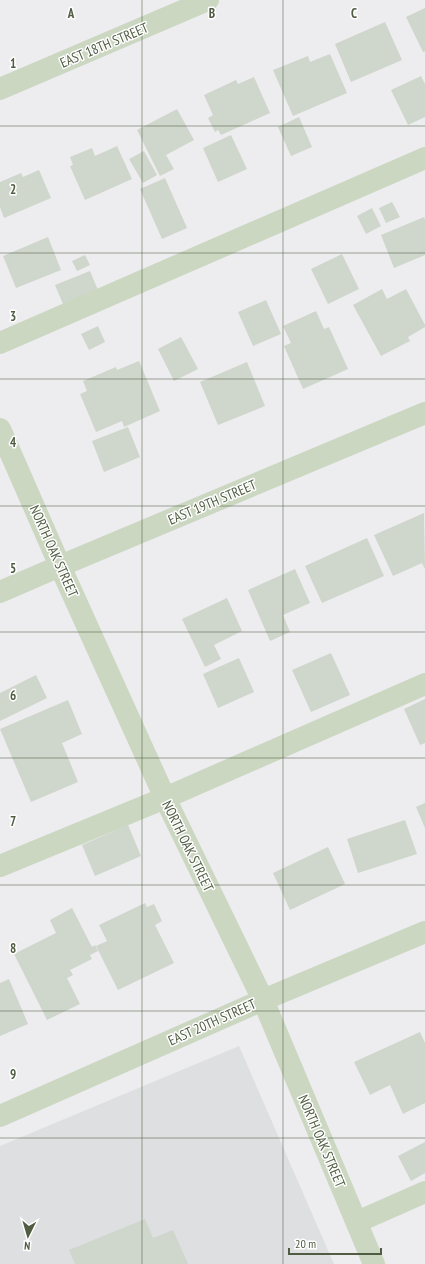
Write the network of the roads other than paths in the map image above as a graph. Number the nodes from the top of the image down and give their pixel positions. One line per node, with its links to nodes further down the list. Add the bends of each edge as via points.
1 (208, 0): 2 (street, EAST 18TH STREET)
2 (0, 89)
3 (425, 158): 4 (street)
4 (0, 343)
5 (425, 413): 7 (street, EAST 19TH STREET)
6 (0, 429): 7 (street, NORTH OAK STREET)
7 (60, 566): 8 (street, EAST 19TH STREET); 10 (street, NORTH OAK STREET)
8 (0, 592)
9 (425, 684): 10 (street)
10 (165, 798): 11 (street); 13 (street, NORTH OAK STREET)
11 (0, 866)
12 (425, 932): 13 (street, EAST 20TH STREET)
13 (263, 1000): 14 (street, EAST 20TH STREET); 16 (street, NORTH OAK STREET)
14 (0, 1116)
15 (425, 1192): 16 (street)
16 (357, 1222): 17 (street, NORTH OAK STREET)
17 (374, 1264)

